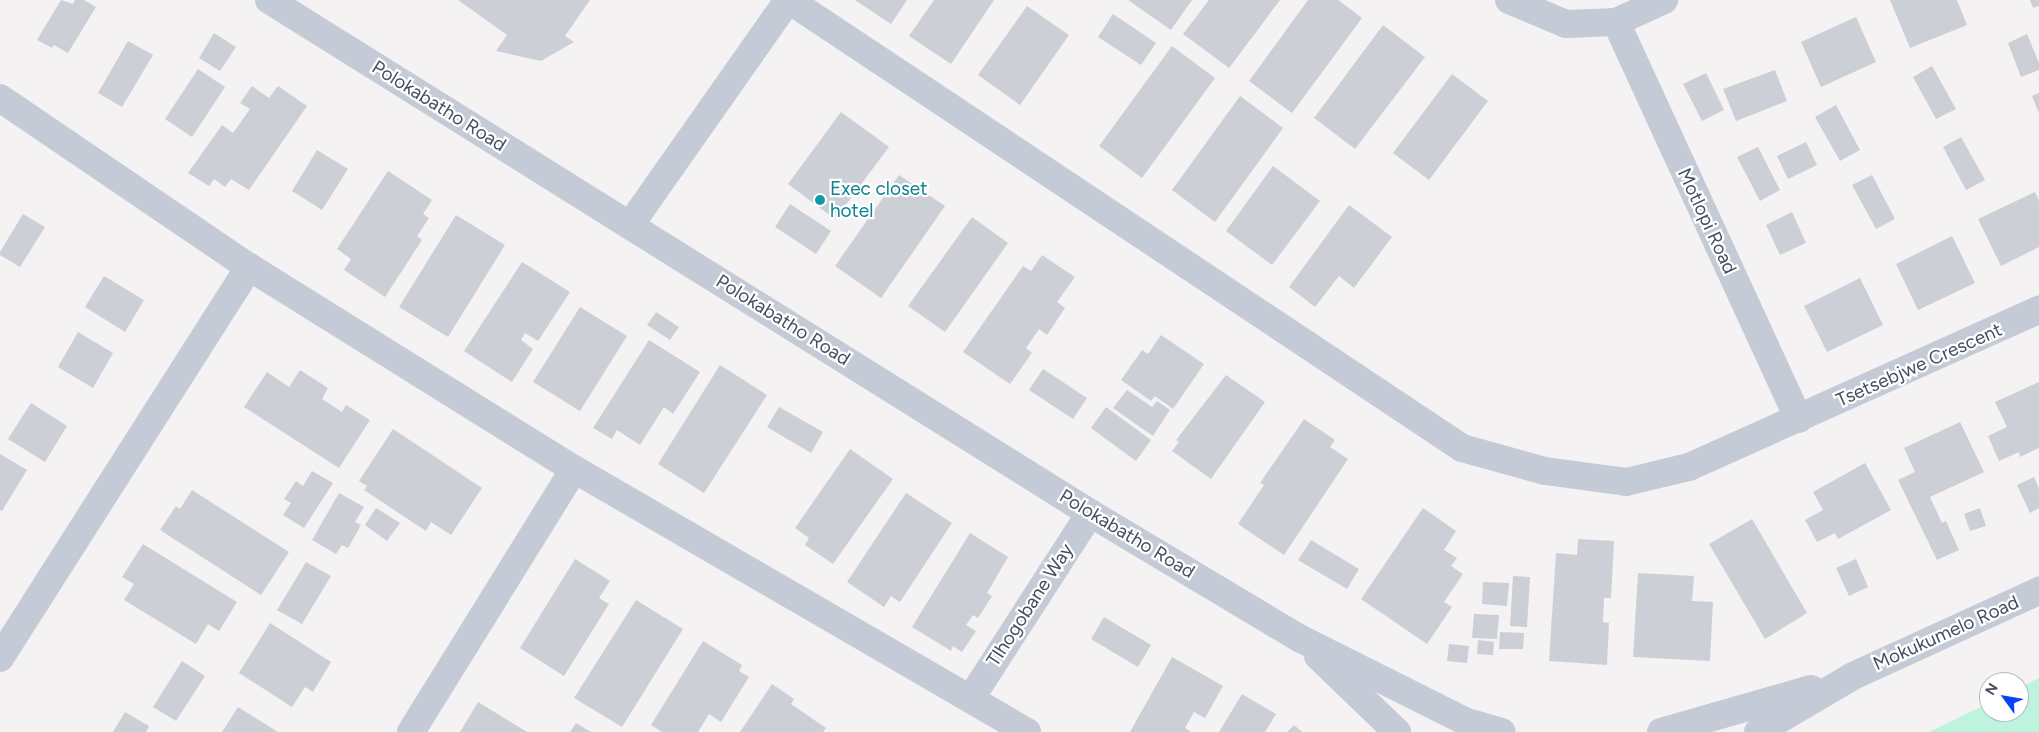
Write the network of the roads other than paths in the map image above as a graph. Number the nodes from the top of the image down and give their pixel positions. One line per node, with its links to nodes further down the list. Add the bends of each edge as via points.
1 (269, 0): 7 (street, Polokabatho Road)
2 (788, 0): 7 (street); 10 (street, Tsetsebjwe Crescent, via 1462,448 1545,471 1626,482 1689,467)
3 (1509, 0): 5 (street, via 1566,24)
4 (1664, 0): 5 (street)
5 (1616, 22): 10 (street, Motlopi Road)
6 (0, 98): 8 (street)
7 (630, 225): 12 (street, Polokabatho Road)
8 (248, 267): 11 (street); 15 (street)
9 (2039, 310): 10 (street, Tsetsebjwe Crescent)
10 (1799, 419)
11 (574, 469): 17 (street); 18 (street)
12 (1090, 513): 14 (street, Polokabatho Road); 17 (street, Tlhogobane Way)
13 (2039, 591): 16 (street, Mokukumelo Road)
14 (1299, 638): 20 (street); 21 (street, via 1467,722)
15 (0, 658)
16 (1853, 676): 22 (street); 23 (street)
17 (970, 698): 19 (street)
18 (411, 732)
19 (1027, 732)
20 (1397, 732)
21 (1502, 732)
22 (1661, 732)
23 (1758, 732)

